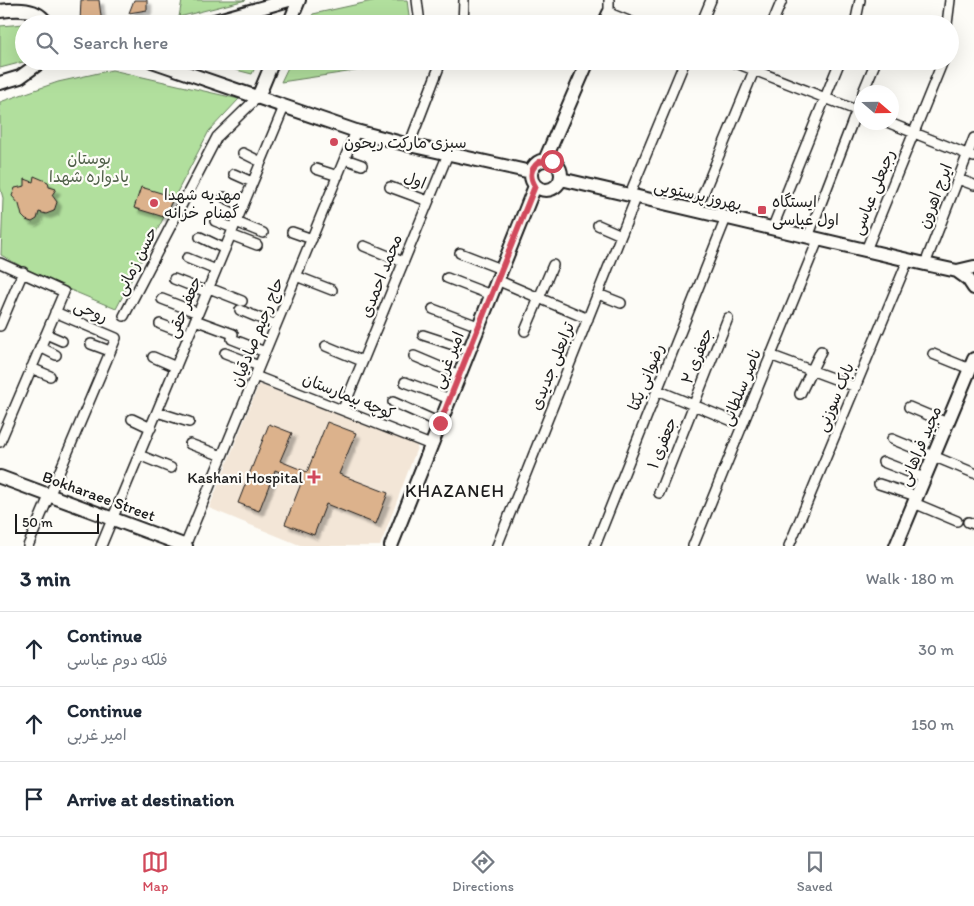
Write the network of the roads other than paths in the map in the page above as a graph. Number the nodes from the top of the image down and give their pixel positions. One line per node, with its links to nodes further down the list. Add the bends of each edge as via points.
1 (289, 0): 13 (main road)
2 (299, 0): 14 (main road)
3 (417, 0): 15 (street)
4 (464, 0): 16 (street)
5 (609, 0): 17 (street)
6 (711, 0): 18 (street)
7 (782, 0): 19 (street)
8 (860, 0): 20 (street)
9 (950, 0): 21 (street)
10 (33, 8): 11 (main road); 12 (main road)
11 (0, 11)
12 (45, 15)
13 (235, 15)
14 (293, 15)
15 (419, 15)
16 (463, 15)
17 (607, 15)
18 (705, 15)
19 (776, 15)
20 (857, 15)
21 (948, 15)
22 (30, 70): 32 (main road, via 20,77)
23 (178, 70): 34 (main road)
24 (269, 70): 34 (main road)
25 (438, 70): 43 (street)
26 (584, 70): 48 (main road)
27 (681, 70): 62 (street, ترابعلی جدیدی)
28 (754, 70): 35 (street); 65 (street)
29 (836, 70): 35 (street)
30 (873, 70): 33 (street)
31 (939, 70): 41 (street, رجبعلی عباسی)
32 (0, 83)
33 (867, 85)
34 (258, 97): 36 (main road); 106 (street, حسن زمانی, via 217,137)
35 (825, 98): 37 (street); 70 (street)
36 (284, 107): 40 (main road); 49 (street, جعفر حقی)
37 (854, 110)
38 (854, 126): 75 (street, ناصر سلطانی)
39 (899, 127): 41 (street)
40 (356, 131): 43 (main road); 47 (street, حاج رحیم صادقیان)
41 (914, 133): 46 (street); 80 (street, رجبعلی عباسی)
42 (974, 138): 46 (street, ایرج اهرون)
43 (408, 145): 45 (main road)
44 (243, 153): 49 (street)
45 (448, 154): 52 (main road); 63 (street, محمد احمدی)
46 (971, 156): 56 (street, ایرج اهرون)
47 (345, 158): 50 (street); 54 (street, حاج رحیم صادقیان)
48 (545, 160): 52 (main road, via 534,166); 55 (main road, via 558,165)
49 (261, 162): 57 (street, جعفر حقی)
50 (362, 165)
51 (316, 169): 54 (street)
52 (531, 172): 60 (main road)
53 (234, 174): 57 (street)
54 (338, 176): 76 (street, حاج رحیم صادقیان)
55 (561, 179): 60 (main road, via 550,190); 62 (main road, بهروز پرستویی)
56 (958, 179): 58 (street); 86 (street, ایرج اهرون)
57 (252, 182): 64 (street, جعفر حقی)
58 (974, 185)
59 (390, 186): 63 (street, اول)
60 (535, 186): 92 (main road, امیر غربی)
61 (224, 197): 64 (street)
62 (632, 197): 65 (main road, بهروز پرستویی); 73 (street, ترابعلی جدیدی)
63 (428, 202): 84 (street, محمد احمدی)
64 (243, 206): 69 (street, جعفر حقی)
65 (696, 211): 66 (main road, بهروز پرستویی)
66 (726, 218): 70 (main road, بهروز پرستویی); 143 (street, رضوانی یکتا)
67 (215, 221): 69 (street)
68 (598, 225): 73 (street)
69 (233, 228): 72 (street); 77 (street); 79 (street, جعفر حقی)
70 (772, 229): 75 (main road, بهروز پرستویی)
71 (292, 232): 76 (street)
72 (263, 233)
73 (621, 235): 99 (street, ترابعلی جدیدی)
74 (200, 237): 79 (street)
75 (813, 238): 80 (main road, بهروز پرستویی); 129 (street, ناصر سلطانی)
76 (312, 239): 93 (street, حاج رحیم صادقیان)
77 (257, 245)
78 (364, 246): 84 (street)
79 (225, 249): 89 (street, جعفر حقی)
80 (866, 250): 83 (main road, بهروز پرستویی)
81 (460, 253): 92 (street)
82 (187, 258): 89 (street)
83 (908, 260): 86 (main road, بهروز پرستویی); 142 (street, بابک سوزنی)
84 (404, 262): 132 (street, محمد احمدی)
85 (0, 263): 91 (street)
86 (925, 264): 90 (main road, بهروز پرستویی)
87 (553, 265): 101 (street)
88 (974, 267): 90 (main road, بهروز پرستویی)
89 (216, 270): 97 (street, جعفر حقی)
90 (957, 271): 96 (main road)
91 (23, 272): 105 (street, via 64,292); 112 (street)
92 (499, 275): 100 (main road, امیر غربی); 101 (street)
93 (296, 276): 98 (street); 111 (street, حاج رحیم صادقیان)
94 (447, 278): 100 (street)
95 (174, 279): 97 (street)
96 (974, 288)
97 (208, 290): 107 (street, جعفر حقی); 111 (street)
98 (332, 290)
99 (598, 294): 103 (street); 109 (street, ترابعلی جدیدی)
100 (491, 295): 113 (main road, امیر غربی)
101 (539, 298): 109 (street); 114 (street)
102 (162, 299): 107 (street)
103 (621, 303)
104 (433, 309): 113 (street)
105 (55, 312): 115 (street); 124 (street, روحی, via 116,338)
106 (124, 316)
107 (197, 316): 116 (street, جعفر حقی); 125 (street)
108 (728, 318): 147 (street, جعفری ۲)
109 (588, 319): 179 (street, ترابعلی جدیدی)
110 (160, 324): 116 (street)
111 (276, 325): 125 (street, حاج رحیم صادقیان)
112 (0, 326)
113 (478, 326): 122 (main road, امیر غربی)
114 (525, 331)
115 (46, 334): 118 (street); 121 (street)
116 (189, 335): 135 (street, جعفر حقی)
117 (423, 335): 122 (street)
118 (62, 342)
119 (91, 344): 124 (street)
120 (326, 346): 132 (street)
121 (40, 347): 127 (street); 136 (street)
122 (469, 350): 138 (main road, امیر غربی)
123 (821, 350): 137 (street)
124 (110, 351): 171 (street)
125 (265, 352): 134 (street, حاج رحیم صادقیان)
126 (225, 353): 134 (street)
127 (56, 354)
128 (933, 354): 133 (street)
129 (770, 355): 137 (street); 155 (street, ناصر سلطانی)
130 (414, 356): 138 (street)
131 (153, 357): 135 (street)
132 (362, 361): 149 (street, محمد احمدی)
133 (972, 364): 154 (main road, مجید فراهانی)
134 (259, 366): 140 (street, حاج رحیم صادقیان)
135 (176, 367): 150 (street, جعفر حقی)
136 (32, 368): 139 (street); 158 (street)
137 (812, 370): 142 (street); 144 (street)
138 (459, 375): 145 (main road, امیر غربی)
139 (50, 376)
140 (255, 376): 149 (street, کوچه بیمارستان); 162 (street, حاج رحیم صادقیان)
141 (405, 382): 145 (street)
142 (856, 386): 182 (street, بابک سوزنی)
143 (657, 390): 147 (street); 180 (street, رضوانی یکتا)
144 (800, 394)
145 (450, 399): 153 (main road, امیر غربی)
146 (393, 402): 153 (street)
147 (694, 405): 155 (street); 170 (street, جعفری ۱)
148 (909, 407): 154 (street)
149 (343, 409): 160 (street, کوچه بیمارستان)
150 (157, 412): 152 (street); 156 (street, جعفر حقی)
151 (132, 419): 156 (street)
152 (189, 422)
153 (440, 423): 160 (main road, امیر غربی)
154 (947, 423): 163 (main road, مجید فراهانی)
155 (742, 425): 181 (street, ناصر سلطانی)
156 (150, 428): 161 (street, جعفر حقی)
157 (892, 439): 163 (street)
158 (0, 442)
159 (190, 444): 162 (street)
160 (431, 445): 178 (main road, امیر غربی)
161 (139, 455): 165 (street); 173 (street, جعفر حقی)
162 (222, 456): 177 (street, حاج رحیم صادقیان)
163 (933, 458): 166 (street); 168 (main road, مجید فراهانی)
164 (883, 462): 168 (street)
165 (171, 468)
166 (974, 473)
167 (0, 477): 171 (main road, Bokharaee Street)
168 (924, 478): 172 (main road, مجید فراهانی)
169 (879, 484): 172 (street)
170 (659, 493)
171 (49, 495): 173 (main road, Bokharaee Street); 175 (street)
172 (915, 500): 174 (street); 183 (main road, مجید فراهانی)
173 (113, 519): 176 (street, جعفر حقی); 177 (main road, Bokharaee Street)
174 (957, 521)
175 (28, 546)
176 (101, 546)
177 (185, 546)
178 (391, 546)
179 (497, 546)
180 (595, 546)
181 (693, 546)
182 (789, 546)
183 (896, 546)

